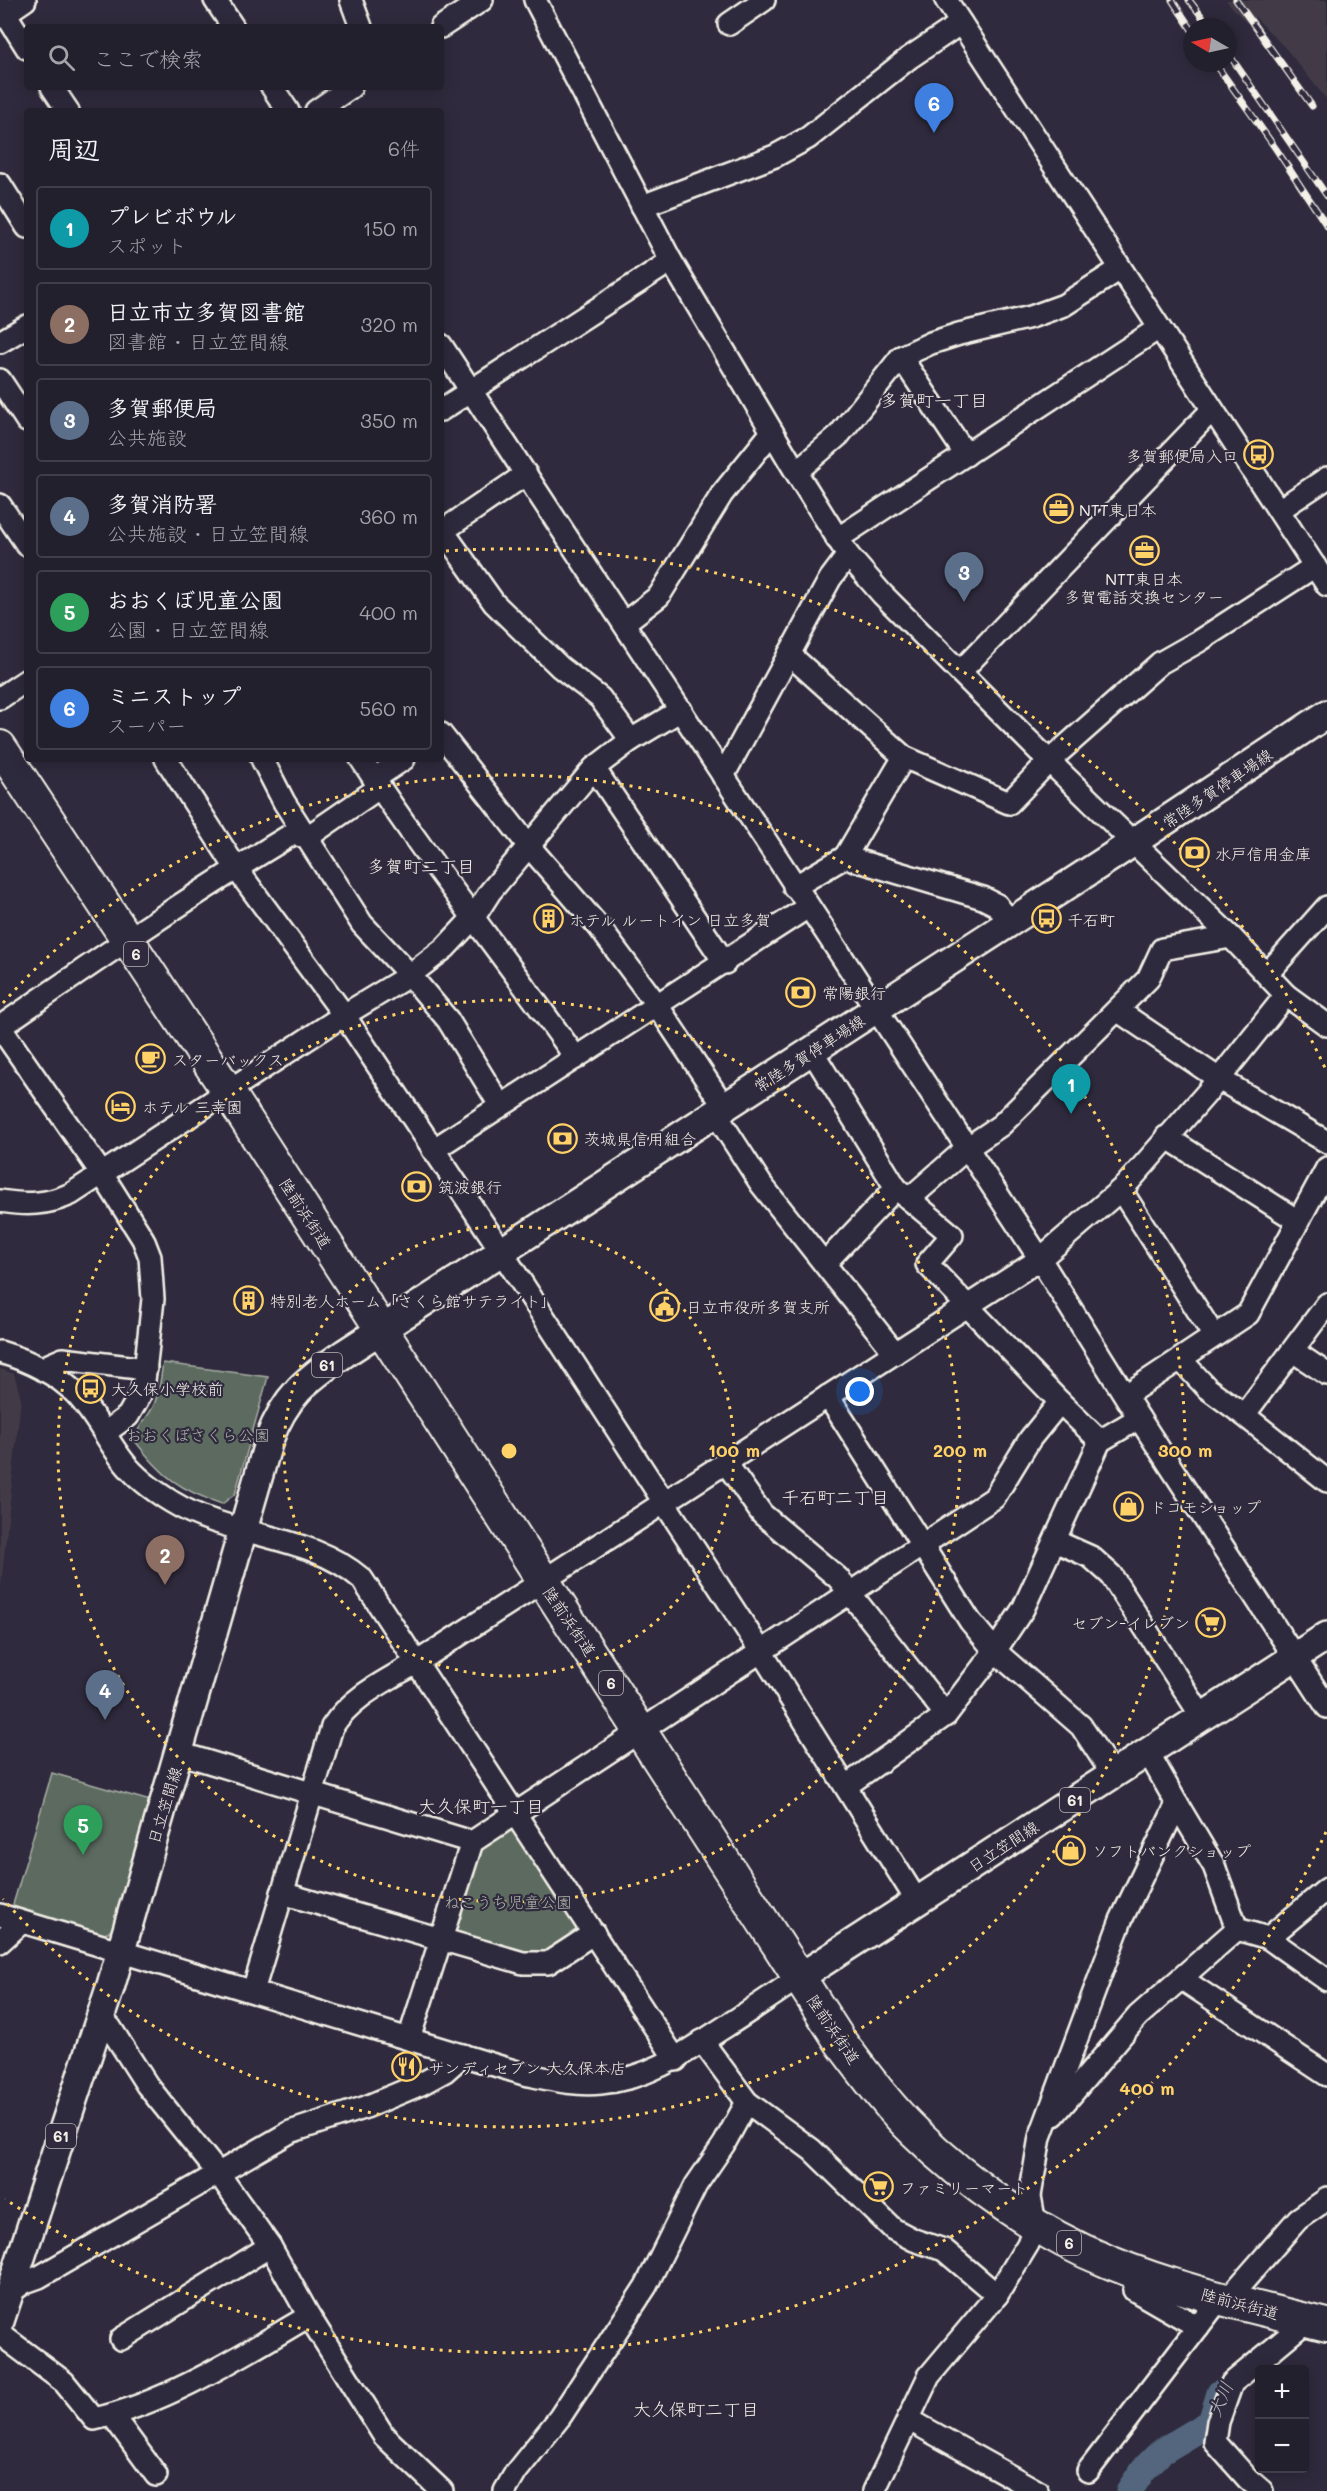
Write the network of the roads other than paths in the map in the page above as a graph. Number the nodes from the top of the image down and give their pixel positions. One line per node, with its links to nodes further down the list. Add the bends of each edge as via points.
1 (25, 0): 8 (street)
2 (215, 0): 10 (street)
3 (351, 0): 11 (street)
4 (482, 0): 13 (street)
5 (535, 0): 22 (street)
6 (764, 0): 12 (street)
7 (946, 0): 9 (street)
8 (2, 12): 14 (street)
9 (961, 23): 22 (street, via 909,58 808,138 775,156); 25 (street)
10 (231, 24)
11 (360, 24)
12 (729, 24)
13 (444, 25)
14 (24, 44)
15 (54, 90): 18 (street)
16 (274, 90): 19 (street)
17 (347, 90): 20 (street)
18 (66, 108)
19 (286, 108)
20 (320, 108)
21 (0, 184): 23 (street)
22 (642, 206): 24 (street)
23 (24, 222)
24 (671, 261): 32 (street); 36 (street)
25 (1120, 269): 27 (street); 30 (street, via 1064,304 1031,317 931,343)
26 (24, 328): 28 (street)
27 (1159, 328): 34 (street); 37 (street)
28 (0, 342)
29 (444, 350): 32 (street)
30 (902, 357): 37 (street); 38 (street, via 839,435)
31 (0, 380): 35 (street)
32 (471, 391): 33 (street); 39 (street)
33 (444, 408)
34 (1212, 410): 42 (street); 51 (street)
35 (24, 416)
36 (772, 432): 38 (street); 49 (street, via 722,494 659,596)
37 (966, 454): 46 (street)
38 (795, 472): 46 (street)
39 (526, 474): 43 (street); 49 (street)
40 (1327, 477): 42 (street)
41 (0, 505): 45 (street)
42 (1279, 510): 47 (street)
43 (444, 531)
44 (444, 535): 57 (street, via 494,603 560,668 600,698)
45 (24, 541)
46 (843, 547): 50 (street); 51 (street, via 882,594)
47 (1315, 566): 48 (street); 60 (street, via 1160,663)
48 (1327, 585)
49 (624, 623): 54 (street)
50 (789, 654): 59 (street); 66 (street)
51 (960, 672): 60 (street)
52 (24, 682): 53 (street)
53 (0, 698)
54 (681, 710): 57 (street); 66 (street)
55 (1327, 714): 69 (main road, 常陸多賀停車場線)
56 (444, 738): 70 (street)
57 (631, 740): 65 (street)
58 (0, 747): 79 (highway, 陸前浜街道 / 6)
59 (904, 757): 60 (street, via 1009,803); 71 (street)
60 (1049, 761): 69 (street)
61 (168, 762): 72 (street)
62 (264, 762): 68 (street)
63 (363, 762): 67 (street)
64 (401, 762): 67 (street)
65 (594, 768): 70 (street); 80 (street)
66 (723, 776): 73 (street)
67 (377, 783): 68 (street); 76 (street, via 420,848)
68 (306, 838): 72 (street, via 294,833); 82 (street, via 362,924)
69 (1132, 843): 77 (main road, 常陸多賀停車場線); 78 (street)
70 (528, 845): 76 (street); 84 (street, via 599,927)
71 (845, 857): 73 (street); 77 (street, via 983,898 997,905)
72 (236, 868): 79 (street); 87 (street)
73 (794, 887): 75 (street)
74 (1327, 906): 81 (street)
75 (808, 907): 80 (street); 85 (street)
76 (474, 917): 82 (street, via 445,948); 91 (street)
77 (1010, 922): 85 (main road, 常陸多賀停車場線)
78 (1231, 937): 81 (street); 86 (street, via 1162,949 1148,979)
79 (126, 939): 89 (street); 93 (highway, 陸前浜街道 / 6)
80 (725, 963): 84 (street)
81 (1268, 974): 83 (street)
82 (410, 975): 87 (street); 94 (street, via 447,1020)
83 (1287, 995): 88 (street); 92 (street)
84 (657, 1005): 91 (street); 95 (street)
85 (875, 1010): 90 (main road, 常陸多賀停車場線); 98 (street)
86 (1117, 1010): 92 (street); 98 (street, via 1001,1125)
87 (344, 1015): 93 (street); 99 (street)
88 (1327, 1025)
89 (0, 1027): 101 (street)
90 (813, 1051): 95 (main road, 常陸多賀停車場線); 103 (street)
91 (576, 1058): 94 (street)
92 (1219, 1079): 96 (street); 97 (street)
93 (227, 1090): 101 (street); 111 (highway, 陸前浜街道 / 6)
94 (500, 1105): 99 (street)
95 (720, 1111): 106 (main road, 常陸多賀停車場線); 108 (street, via 762,1184)
96 (1166, 1137): 102 (street); 105 (street)
97 (1327, 1142)
98 (967, 1148): 103 (street); 107 (street)
99 (433, 1150): 106 (street)
100 (1327, 1168): 105 (street)
101 (102, 1174): 104 (street, via 55,1201); 117 (street, via 150,1257 153,1299)
102 (1121, 1190): 107 (street); 112 (street)
103 (902, 1193): 108 (street); 110 (street, via 952,1235 927,1264)
104 (0, 1201)
105 (1298, 1221): 112 (street, via 1248,1314)
106 (502, 1252): 111 (main road, 常陸多賀停車場線); 129 (street)
107 (1040, 1259): 110 (street); 120 (street)
108 (825, 1263): 115 (street)
109 (1327, 1304): 113 (street)
110 (969, 1307): 115 (street); 122 (street)
111 (381, 1330): 130 (main road, 日立笠間線 / 61, via 316,1373 286,1402 269,1440); 133 (highway, 陸前浜街道 / 6)
112 (1214, 1336): 116 (street)
113 (1293, 1351): 119 (street); 123 (street)
114 (0, 1352): 118 (street)
115 (896, 1353): 121 (street)
116 (1181, 1360): 120 (street); 123 (street, via 1207,1388)
117 (146, 1369): 118 (street, via 63,1359); 125 (street, via 140,1395 128,1416)
118 (45, 1371): 125 (street, via 75,1393)
119 (1327, 1374)
120 (1126, 1395): 124 (street)
121 (828, 1396): 127 (street); 132 (street)
122 (1060, 1402): 126 (street); 132 (street, via 1030,1439 994,1498)
123 (1244, 1415): 128 (street)
124 (1139, 1418): 126 (street); 138 (street)
125 (106, 1432): 130 (street, via 124,1462 156,1492 192,1512)
126 (1100, 1441): 131 (street)
127 (726, 1463): 129 (street); 134 (street, via 762,1514 824,1564)
128 (1327, 1481)
129 (664, 1502): 133 (street); 137 (street)
130 (243, 1530): 139 (street, via 330,1557 349,1568 362,1579); 145 (main road, 日立笠間線 / 61)
131 (1055, 1541): 136 (street, via 1023,1609); 142 (street, via 1090,1557 1111,1575)
132 (922, 1546): 134 (street); 136 (street, via 970,1621)
133 (542, 1581): 139 (street); 143 (highway, 陸前浜街道 / 6)
134 (849, 1594): 137 (street); 141 (street)
135 (1327, 1636): 138 (main road, 日立笠間線 / 61)
136 (995, 1652): 141 (street); 146 (street, via 1081,1726)
137 (762, 1653): 143 (street); 147 (street)
138 (1294, 1656): 140 (street); 142 (main road, 日立笠間線 / 61)
139 (416, 1663): 148 (street, via 341,1712 332,1727); 150 (street)
140 (1327, 1707)
141 (946, 1715): 147 (street)
142 (1202, 1717): 144 (main road, 日立笠間線 / 61)
143 (642, 1730): 150 (street); 163 (highway, 陸前浜街道 / 6)
144 (1148, 1752): 146 (main road, 日立笠間線 / 61); 149 (street)
145 (179, 1753): 148 (street); 162 (main road, 日立笠間線 / 61)
146 (1113, 1775): 154 (main road, 日立笠間線 / 61)
147 (846, 1786): 154 (street)
148 (312, 1795): 151 (street); 153 (street)
149 (1177, 1804): 157 (street, via 1214,1866); 174 (street, via 1121,1920)
150 (516, 1812): 151 (street); 158 (street)
151 (472, 1842): 160 (street)
152 (1327, 1889): 159 (street)
153 (282, 1893): 160 (street); 166 (street)
154 (917, 1901): 163 (main road, 日立笠間線 / 61)
155 (0, 1915): 156 (street)
156 (22, 1922): 161 (street); 162 (street)
157 (1236, 1929): 159 (street); 164 (street)
158 (594, 1933): 160 (street, via 548,1963 523,1963); 171 (street)
159 (1268, 1938): 165 (street)
160 (440, 1939): 168 (street)
161 (0, 1942)
162 (121, 1951): 166 (street); 167 (main road, 日立笠間線 / 61)
163 (800, 1977): 169 (street); 177 (highway, 陸前浜街道 / 6, via 849,2052 914,2130 960,2172)
164 (1182, 1979): 172 (street); 174 (street, via 1138,2016)
165 (1327, 1980)
166 (253, 1991): 168 (street)
167 (99, 2022): 175 (street, via 110,2027 147,2085); 181 (main road, 日立笠間線 / 61)
168 (409, 2039): 170 (street)
169 (702, 2041): 171 (street); 173 (street)
170 (463, 2055): 171 (street, via 524,2074 599,2084 647,2073); 175 (street, via 421,2084 290,2132)
171 (676, 2060)
172 (1327, 2075)
173 (747, 2102): 180 (street, via 812,2150 893,2229 944,2250); 194 (street, via 696,2185 646,2286 560,2418)
174 (1045, 2126): 177 (street, via 1030,2196)
175 (218, 2173): 178 (street); 181 (street)
176 (1327, 2199): 182 (street, via 1298,2219)
177 (1035, 2224): 179 (highway, 陸前浜街道 / 6, via 1080,2249); 180 (street, via 1028,2244)
178 (270, 2246): 183 (street); 188 (street)
179 (1138, 2273): 182 (highway, 陸前浜街道 / 6); 186 (street, via 1134,2290)
180 (997, 2295): 190 (street, via 929,2376)
181 (5, 2296): 185 (main road, 日立笠間線 / 61)
182 (1223, 2299): 184 (highway, 陸前浜街道 / 6); 186 (street)
183 (309, 2316): 189 (street, via 226,2364); 193 (street, via 384,2436)
184 (1319, 2318): 197 (street, via 1232,2383 1218,2422 1215,2442)
185 (0, 2321)
186 (1198, 2328): 191 (street)
187 (0, 2334): 189 (street, via 64,2382 94,2419)
188 (121, 2339)
189 (112, 2415): 192 (street)
190 (908, 2419): 195 (street); 196 (street)
191 (1088, 2470)
192 (156, 2475)
193 (442, 2491)
194 (505, 2491)
195 (874, 2491)
196 (1037, 2491)
197 (1262, 2491)

